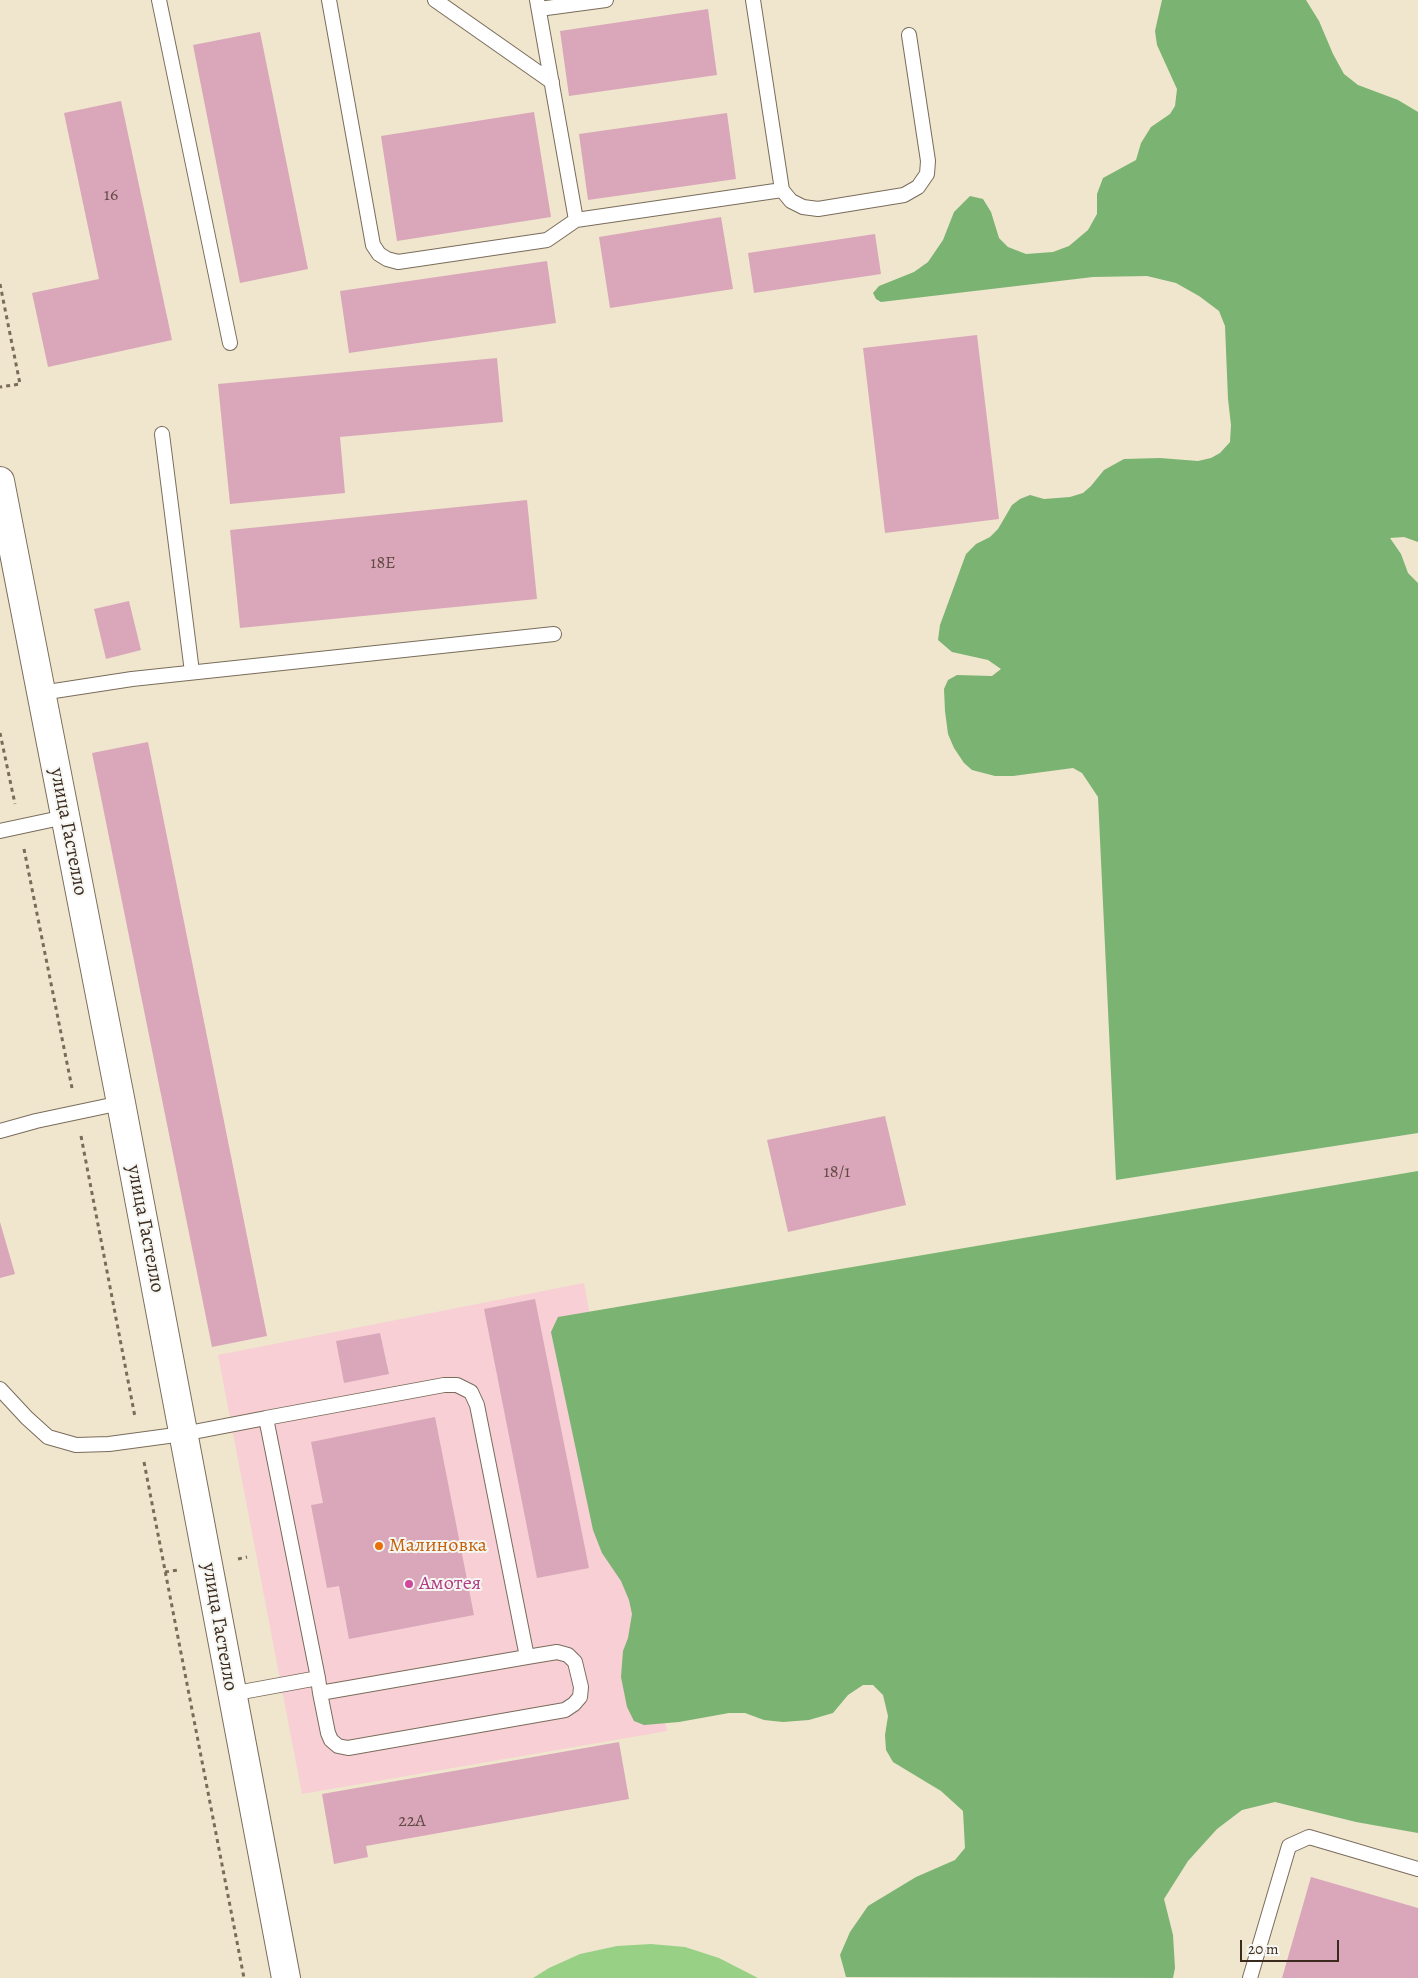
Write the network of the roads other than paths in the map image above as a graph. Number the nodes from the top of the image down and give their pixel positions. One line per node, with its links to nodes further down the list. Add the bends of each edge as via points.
1 (159, 0): 11 (lane)
2 (329, 0): 10 (lane, via 374,245 379,254 398,262 547,240)
3 (435, 0): 8 (lane)
4 (606, 0): 6 (lane)
5 (753, 0): 9 (lane)
6 (538, 5): 8 (lane)
7 (909, 35): 9 (lane, via 928,161 927,174 918,187 904,195 818,209 803,207)
8 (552, 82): 10 (lane)
9 (782, 190): 10 (lane)
10 (576, 220)
11 (230, 343)
12 (162, 434): 15 (lane)
13 (0, 481): 16 (street, улица Гастелло)
14 (554, 634): 15 (lane)
15 (192, 672): 16 (lane)
16 (41, 694): 17 (street, улица Гастелло)
17 (64, 817): 18 (lane); 19 (street, улица Гастелло)
18 (0, 831)
19 (121, 1103): 20 (lane); 23 (street, улица Гастелло)
20 (0, 1131)
21 (0, 1389): 23 (lane, via 48,1437 76,1445)
22 (266, 1418): 23 (lane); 24 (lane, via 444,1385 458,1386 471,1392 477,1405); 25 (lane)
23 (183, 1434): 27 (street, улица Гастелло)
24 (527, 1657): 26 (lane); 26 (lane, via 557,1652 568,1655 575,1662 581,1686 580,1697 574,1704 565,1710 348,1748 331,1740)
25 (318, 1678): 26 (lane); 27 (lane)
26 (320, 1693)
27 (232, 1694): 29 (street, улица Гастелло)
28 (1418, 1869): 30 (lane, via 1309,1837 1290,1846)
29 (286, 1978)
30 (1250, 1978)

